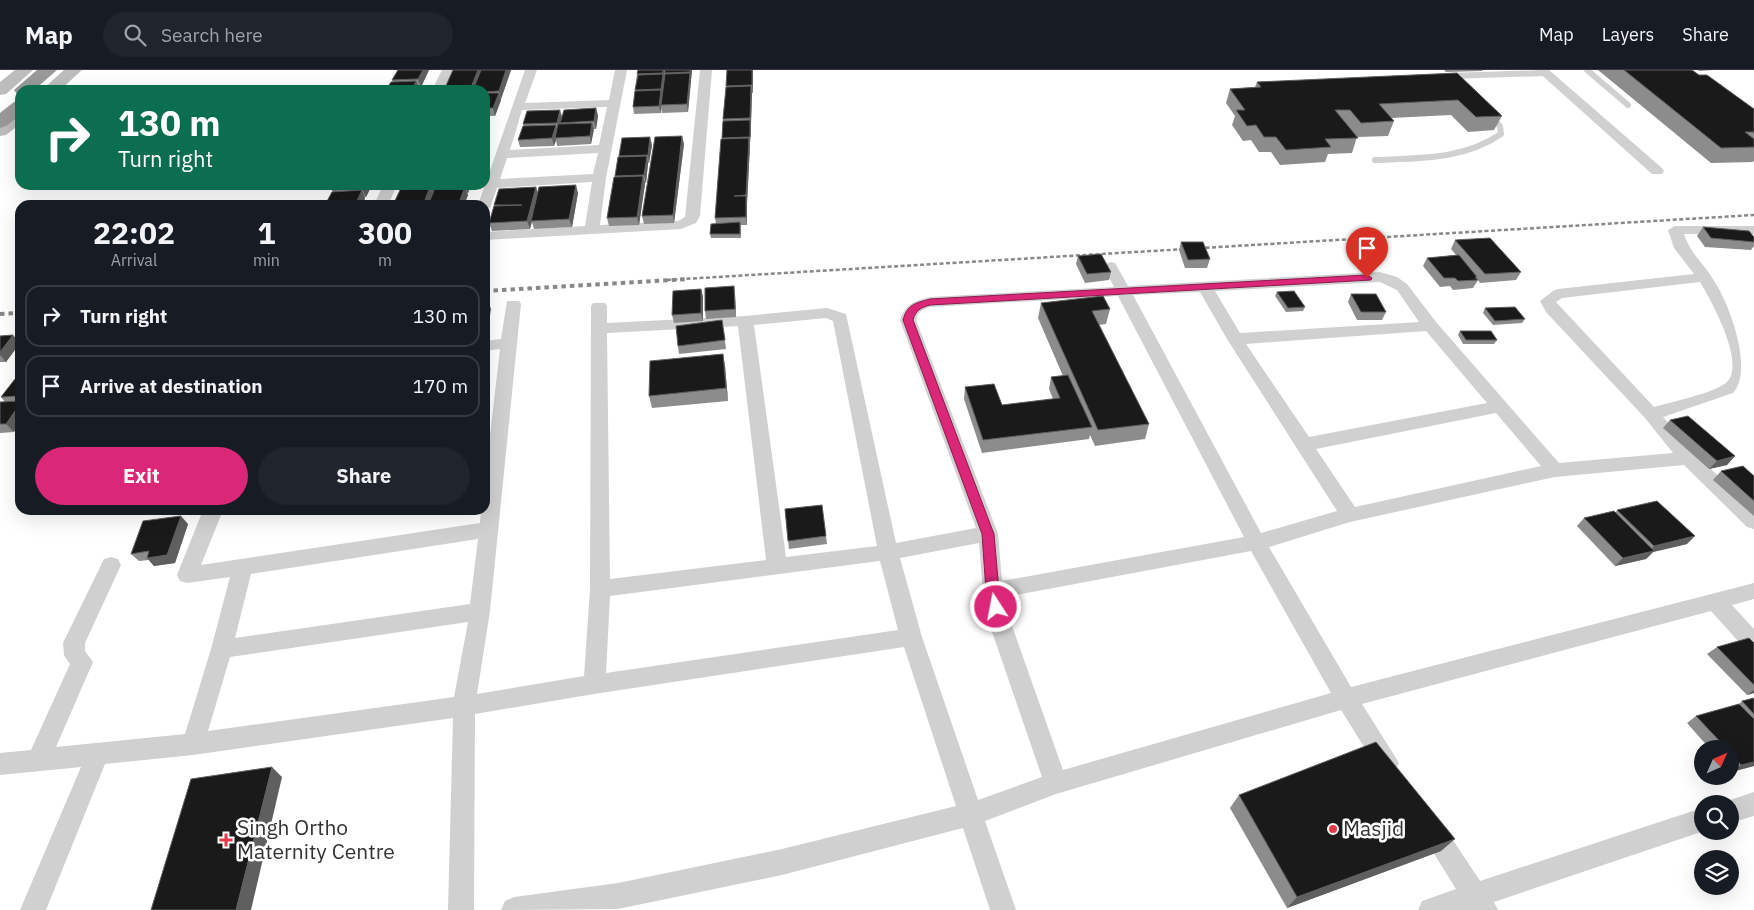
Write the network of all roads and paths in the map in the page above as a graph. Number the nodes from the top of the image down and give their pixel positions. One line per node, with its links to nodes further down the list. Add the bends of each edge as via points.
1 (25, 70): 18 (street)
2 (48, 70): 14 (highway)
3 (64, 70): 15 (highway)
4 (74, 70): 16 (street)
5 (448, 70): 17 (street)
6 (531, 70): 22 (street)
7 (621, 70): 20 (street)
8 (706, 70): 36 (street, via 691,220 681,225)
9 (1587, 70): 21 (lane)
10 (1544, 71): 12 (lane); 32 (street)
11 (1438, 73): 12 (lane)
12 (1446, 76): 13 (lane)
13 (1453, 83)
14 (29, 85)
15 (46, 85)
16 (56, 85)
17 (440, 85)
18 (0, 90)
19 (15, 97): 23 (highway)
20 (614, 103): 22 (street); 29 (street)
21 (1628, 105)
22 (517, 106): 30 (street)
23 (0, 108)
24 (1480, 108): 31 (lane, via 1500,126 1501,134 1484,145 1452,155)
25 (15, 110): 27 (highway)
26 (15, 118): 28 (street)
27 (0, 122)
28 (0, 131)
29 (606, 149): 30 (street); 33 (street)
30 (502, 154): 34 (street)
31 (1375, 160)
32 (1657, 171)
33 (599, 178): 34 (street); 36 (street)
34 (492, 184): 35 (street)
35 (490, 190)
36 (592, 229): 38 (street)
37 (1754, 230): 40 (street, via 1675,230 1682,249)
38 (490, 236)
39 (1110, 266): 42 (street)
40 (1704, 277): 52 (street, via 1737,333 1741,347 1741,372 1734,384 1719,392); 52 (street, via 1558,294 1548,301)
41 (1205, 287): 42 (street); 46 (street, via 1380,277 1402,287); 48 (street)
42 (1124, 292): 62 (street, via 930,302 917,305 910,311 908,320); 63 (street)
43 (513, 304): 49 (street)
44 (599, 306): 47 (street)
45 (745, 321): 47 (street); 64 (street, via 827,313 840,318); 66 (street)
46 (1430, 326): 48 (street); 51 (street)
47 (601, 328): 68 (street)
48 (1236, 339): 53 (street)
49 (509, 343): 50 (street); 55 (street)
50 (490, 345)
51 (1501, 406): 53 (street); 56 (street)
52 (1651, 414): 54 (street)
53 (1303, 445): 59 (street)
54 (1688, 458): 56 (street); 60 (street)
55 (490, 459)
56 (1555, 470): 59 (street)
57 (211, 515): 67 (street, via 187,575)
58 (487, 515): 61 (street)
59 (1350, 515): 63 (street)
60 (1754, 522)
61 (487, 530): 67 (street); 72 (street)
62 (988, 534): 64 (street); 69 (street)
63 (1255, 543): 69 (street); 77 (street)
64 (888, 552): 66 (street); 73 (street)
65 (111, 565): 81 (street, via 74,642 75,655 82,662)
66 (777, 565): 68 (street)
67 (242, 568): 75 (street)
68 (600, 589): 76 (street)
69 (992, 591): 84 (street, via 1000,623)
70 (1754, 591): 71 (street)
71 (1717, 602): 74 (street); 77 (street)
72 (480, 611): 75 (street); 78 (street)
73 (911, 637): 76 (street); 88 (street)
74 (1754, 644)
75 (222, 649): 79 (street)
76 (594, 684): 78 (street)
77 (1345, 699): 83 (street); 84 (street)
78 (464, 706): 79 (street); 93 (street)
79 (194, 744): 80 (street)
80 (98, 753): 81 (street); 92 (street)
81 (38, 761): 82 (street)
82 (0, 764)
83 (1399, 780)
84 (1056, 783): 88 (street)
85 (1754, 804): 86 (street)
86 (1739, 808)
87 (1420, 813): 90 (street)
88 (971, 814): 91 (street); 95 (street)
89 (1694, 823): 90 (street)
90 (1480, 902): 96 (street)
91 (618, 903): 94 (street)
92 (33, 910)
93 (461, 910)
94 (514, 910)
95 (1003, 910)
96 (1431, 910)

